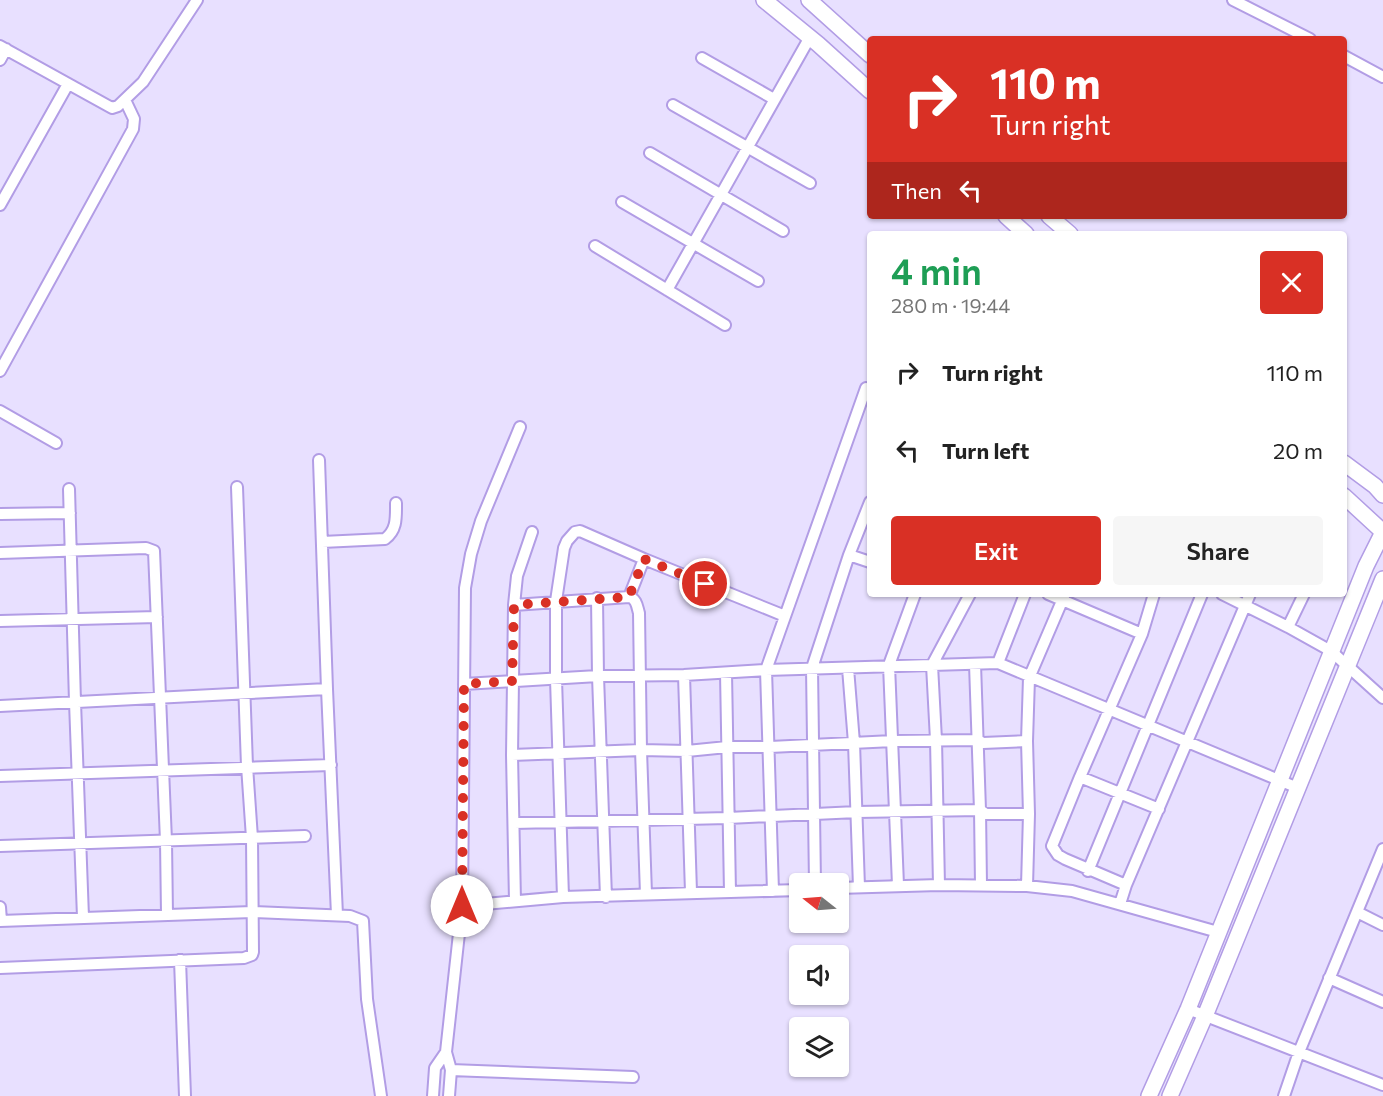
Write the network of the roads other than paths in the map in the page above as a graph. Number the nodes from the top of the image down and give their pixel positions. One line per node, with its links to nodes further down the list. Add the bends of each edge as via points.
1 (197, 0): 15 (street, via 143,82)
2 (764, 0): 6 (street)
3 (809, 0): 8 (street)
4 (1233, 0): 5 (street)
5 (1304, 36)
6 (810, 37): 14 (street); 16 (street)
7 (3, 47): 11 (street); 13 (street)
8 (867, 52)
9 (702, 58): 16 (street)
10 (1347, 58): 12 (street)
11 (0, 60)
12 (1383, 77)
13 (68, 84): 15 (street, via 112,108); 23 (street)
14 (867, 88)
15 (128, 97): 34 (street, via 133,129)
16 (774, 99): 18 (street)
17 (673, 105): 18 (street)
18 (747, 148): 20 (street); 21 (street)
19 (650, 153): 21 (street)
20 (810, 183)
21 (722, 195): 26 (street); 29 (street)
22 (622, 202): 29 (street)
23 (0, 205)
24 (1009, 219): 27 (street)
25 (1052, 219): 28 (street)
26 (783, 231)
27 (1023, 231)
28 (1066, 231)
29 (693, 243): 31 (street); 32 (street)
30 (595, 246): 32 (street)
31 (758, 281)
32 (667, 290): 33 (street)
33 (725, 324)
34 (0, 371)
35 (866, 388): 70 (street)
36 (0, 411): 38 (street)
37 (520, 427): 92 (street, via 471,554 465,588)
38 (56, 442)
39 (320, 460): 51 (street)
40 (1347, 466): 43 (street)
41 (237, 487): 94 (street)
42 (69, 489): 47 (street)
43 (1383, 495)
44 (1347, 502): 50 (street)
45 (396, 503): 51 (street, via 396,524 385,539)
46 (867, 510): 54 (street)
47 (70, 513): 48 (street); 52 (street)
48 (0, 514)
49 (532, 532): 69 (street, via 517,576)
50 (1383, 532): 76 (street)
51 (322, 542): 93 (street)
52 (71, 550): 53 (street); 71 (street, via 154,551); 72 (street)
53 (0, 553)
54 (849, 555): 56 (street); 82 (street)
55 (644, 559): 58 (street); 68 (street, via 575,532 564,548); 70 (street)
56 (867, 561)
57 (1383, 579): 81 (street)
58 (629, 597): 66 (street); 86 (street, via 636,601 639,613)
59 (914, 597): 79 (street)
60 (968, 597): 80 (street)
61 (1024, 597): 77 (street)
62 (1064, 597): 75 (street); 89 (street)
63 (1153, 597): 75 (street)
64 (1201, 597): 100 (street)
65 (1303, 597): 74 (street)
66 (597, 598): 68 (street); 88 (street)
67 (1247, 599): 74 (street); 105 (street)
68 (556, 601): 69 (street); 90 (street)
69 (514, 605): 91 (street)
70 (785, 616): 84 (street)
71 (157, 617): 72 (street); 95 (street)
72 (73, 618): 73 (street); 97 (street)
73 (0, 621)
74 (1288, 627): 76 (street)
75 (1142, 634): 99 (street)
76 (1331, 651): 81 (street); 121 (street)
77 (998, 663): 78 (street); 89 (street)
78 (975, 664): 80 (street); 102 (street)
79 (889, 665): 80 (street); 83 (street); 103 (street)
80 (932, 665): 101 (street)
81 (1348, 666): 96 (street); 122 (street)
82 (812, 668): 83 (street); 84 (street); 107 (street)
83 (848, 668): 106 (street)
84 (766, 670): 85 (street); 109 (street)
85 (726, 673): 87 (street); 108 (street)
86 (639, 675): 87 (street); 88 (street); 110 (street)
87 (684, 675): 111 (street)
88 (598, 676): 90 (street); 113 (street)
89 (1029, 678): 99 (street); 104 (street)
90 (556, 679): 91 (street); 112 (street)
91 (512, 681): 92 (street); 114 (street)
92 (464, 684): 162 (street)
93 (327, 689): 94 (street); 115 (street)
94 (244, 694): 95 (street); 116 (street)
95 (160, 698): 97 (street); 117 (street)
96 (1383, 698)
97 (75, 702): 98 (street); 118 (street)
98 (0, 706)
99 (1109, 710): 100 (street); 120 (street)
100 (1148, 724): 105 (street); 123 (street)
101 (936, 740): 102 (street); 103 (street); 126 (street)
102 (978, 740): 104 (street); 125 (street)
103 (893, 741): 106 (street); 128 (street)
104 (1027, 741): 130 (street)
105 (1188, 742): 121 (street); 124 (street)
106 (854, 743): 107 (street); 127 (street)
107 (813, 745): 109 (street); 129 (street)
108 (727, 747): 109 (street); 111 (street); 132 (street)
109 (770, 747): 131 (street)
110 (641, 750): 111 (street); 113 (street); 135 (street)
111 (687, 751): 133 (street)
112 (558, 753): 113 (street); 114 (street); 136 (street)
113 (600, 753): 134 (street)
114 (512, 755): 137 (street)
115 (331, 765): 116 (street); 167 (street)
116 (247, 766): 117 (street); 139 (street)
117 (163, 771): 118 (street); 140 (street)
118 (78, 772): 119 (street); 141 (street)
119 (0, 776)
120 (1080, 777): 123 (street); 144 (street, via 1052,846 1058,855)
121 (1279, 781): 122 (street); 171 (street)
122 (1298, 788): 177 (street)
123 (1121, 793): 124 (street); 144 (street)
124 (1159, 809): 149 (street)
125 (980, 810): 126 (street); 130 (street, via 986,814); 148 (street)
126 (939, 811): 128 (street); 147 (street)
127 (857, 812): 128 (street); 129 (street); 152 (street)
128 (896, 813): 146 (street)
129 (814, 814): 131 (street); 145 (street)
130 (1029, 814): 150 (street)
131 (771, 815): 132 (street); 154 (street)
132 (728, 818): 133 (street); 156 (street)
133 (689, 819): 135 (street); 155 (street)
134 (603, 820): 135 (street); 136 (street); 159 (street)
135 (643, 820): 157 (street)
136 (560, 822): 137 (street); 158 (street)
137 (514, 823): 160 (street)
138 (305, 836): 139 (street)
139 (252, 838): 140 (street); 164 (street)
140 (166, 841): 141 (street); 166 (street)
141 (80, 843): 142 (street); 168 (street)
142 (0, 846)
143 (1383, 850): 165 (street)
144 (1088, 871): 149 (street)
145 (815, 873)
146 (898, 885): 147 (street); 152 (street)
147 (939, 885): 148 (street)
148 (981, 885): 150 (street)
149 (1126, 885): 161 (street)
150 (1027, 886): 161 (street, via 1072,891)
151 (849, 887): 152 (street)
152 (859, 887)
153 (789, 890): 154 (street)
154 (773, 891): 156 (street)
155 (690, 892): 156 (street); 157 (street)
156 (730, 892)
157 (646, 894): 159 (street)
158 (563, 897): 159 (street); 160 (street)
159 (606, 897)
160 (515, 901): 162 (street)
161 (1120, 904): 171 (street)
162 (462, 906): 178 (street)
163 (0, 907): 169 (street)
164 (252, 912): 166 (street); 167 (street); 172 (street, via 252,955)
165 (1357, 912): 170 (street); 174 (street)
166 (167, 915): 168 (street)
167 (337, 915): 184 (street, via 363,921 367,999)
168 (83, 917): 169 (street)
169 (0, 921)
170 (1383, 925)
171 (1218, 932): 176 (street)
172 (180, 960): 173 (street); 183 (street)
173 (0, 968)
174 (1329, 978): 175 (street); 179 (street)
175 (1383, 1002)
176 (1188, 1009): 177 (street); 187 (street)
177 (1205, 1016): 179 (street); 188 (street)
178 (446, 1052): 180 (street); 185 (street, via 435,1068)
179 (1299, 1052): 182 (street); 189 (street)
180 (451, 1070): 181 (street); 186 (street)
181 (633, 1077)
182 (1382, 1083): 190 (street)
183 (185, 1096)
184 (381, 1096)
185 (434, 1096)
186 (449, 1096)
187 (1149, 1096)
188 (1170, 1096)
189 (1284, 1096)
190 (1376, 1096)

